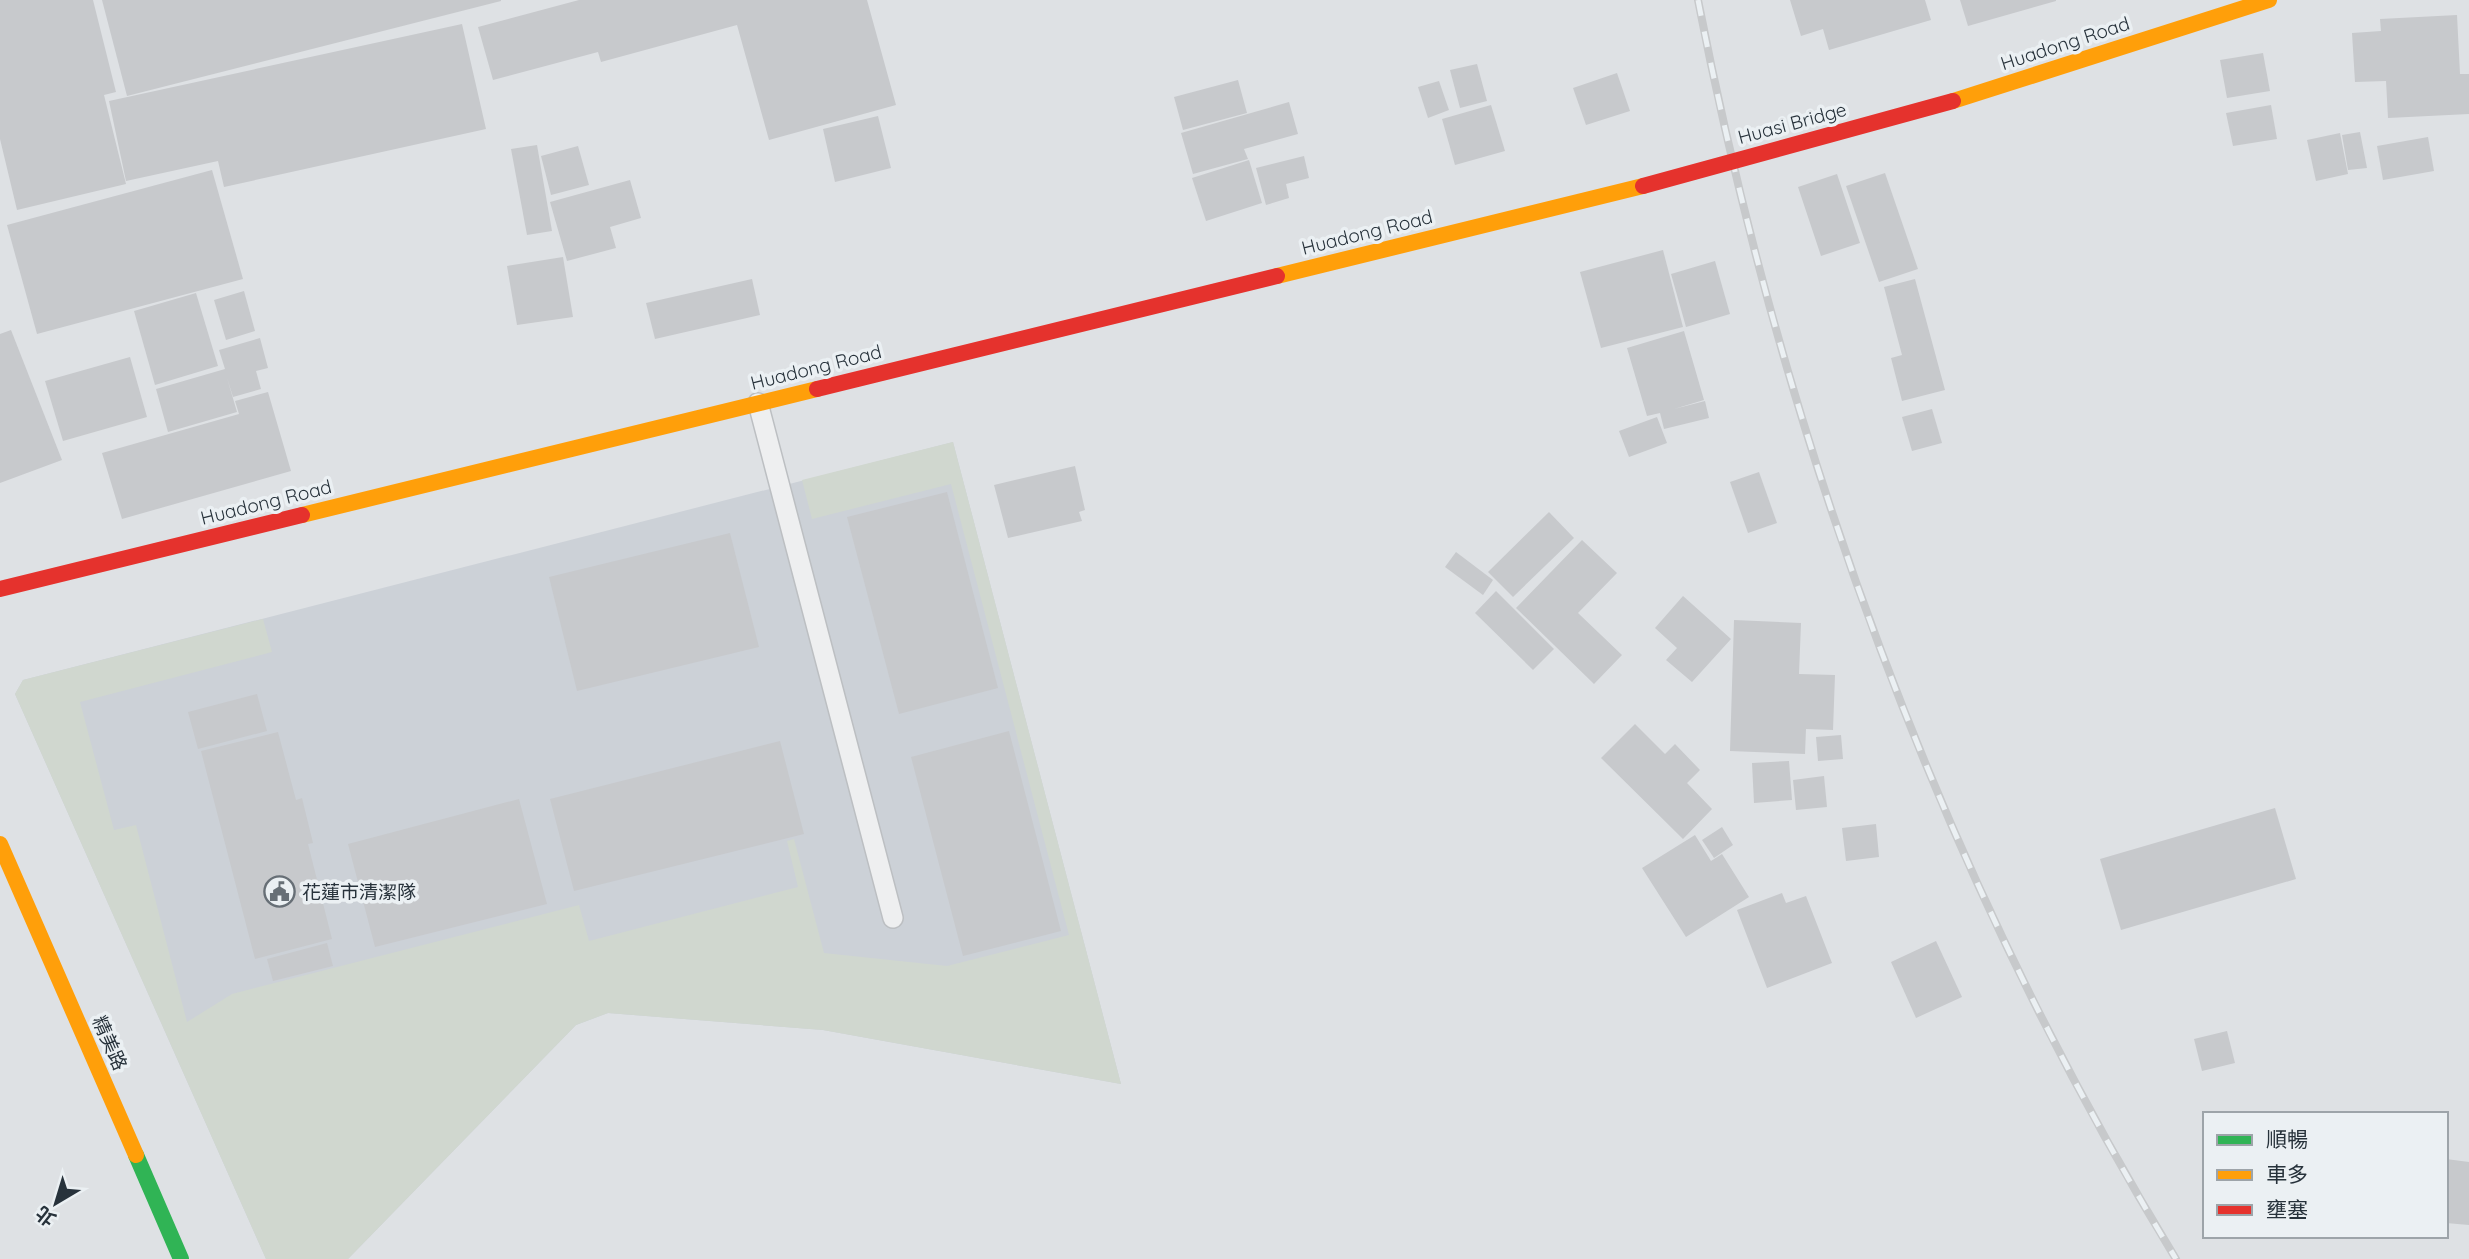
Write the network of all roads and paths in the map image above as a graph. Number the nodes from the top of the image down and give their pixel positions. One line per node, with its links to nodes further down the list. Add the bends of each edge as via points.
1 (2269, 0): 2 (street, Huadong Road)
2 (1953, 101): 3 (street, Huasi Bridge, bridge)
3 (1643, 186): 4 (street, Huadong Road)
4 (758, 403): 5 (street, Huadong Road); 7 (lane)
5 (0, 589)
6 (0, 844): 8 (street, 精美路)
7 (893, 918)
8 (181, 1259)

